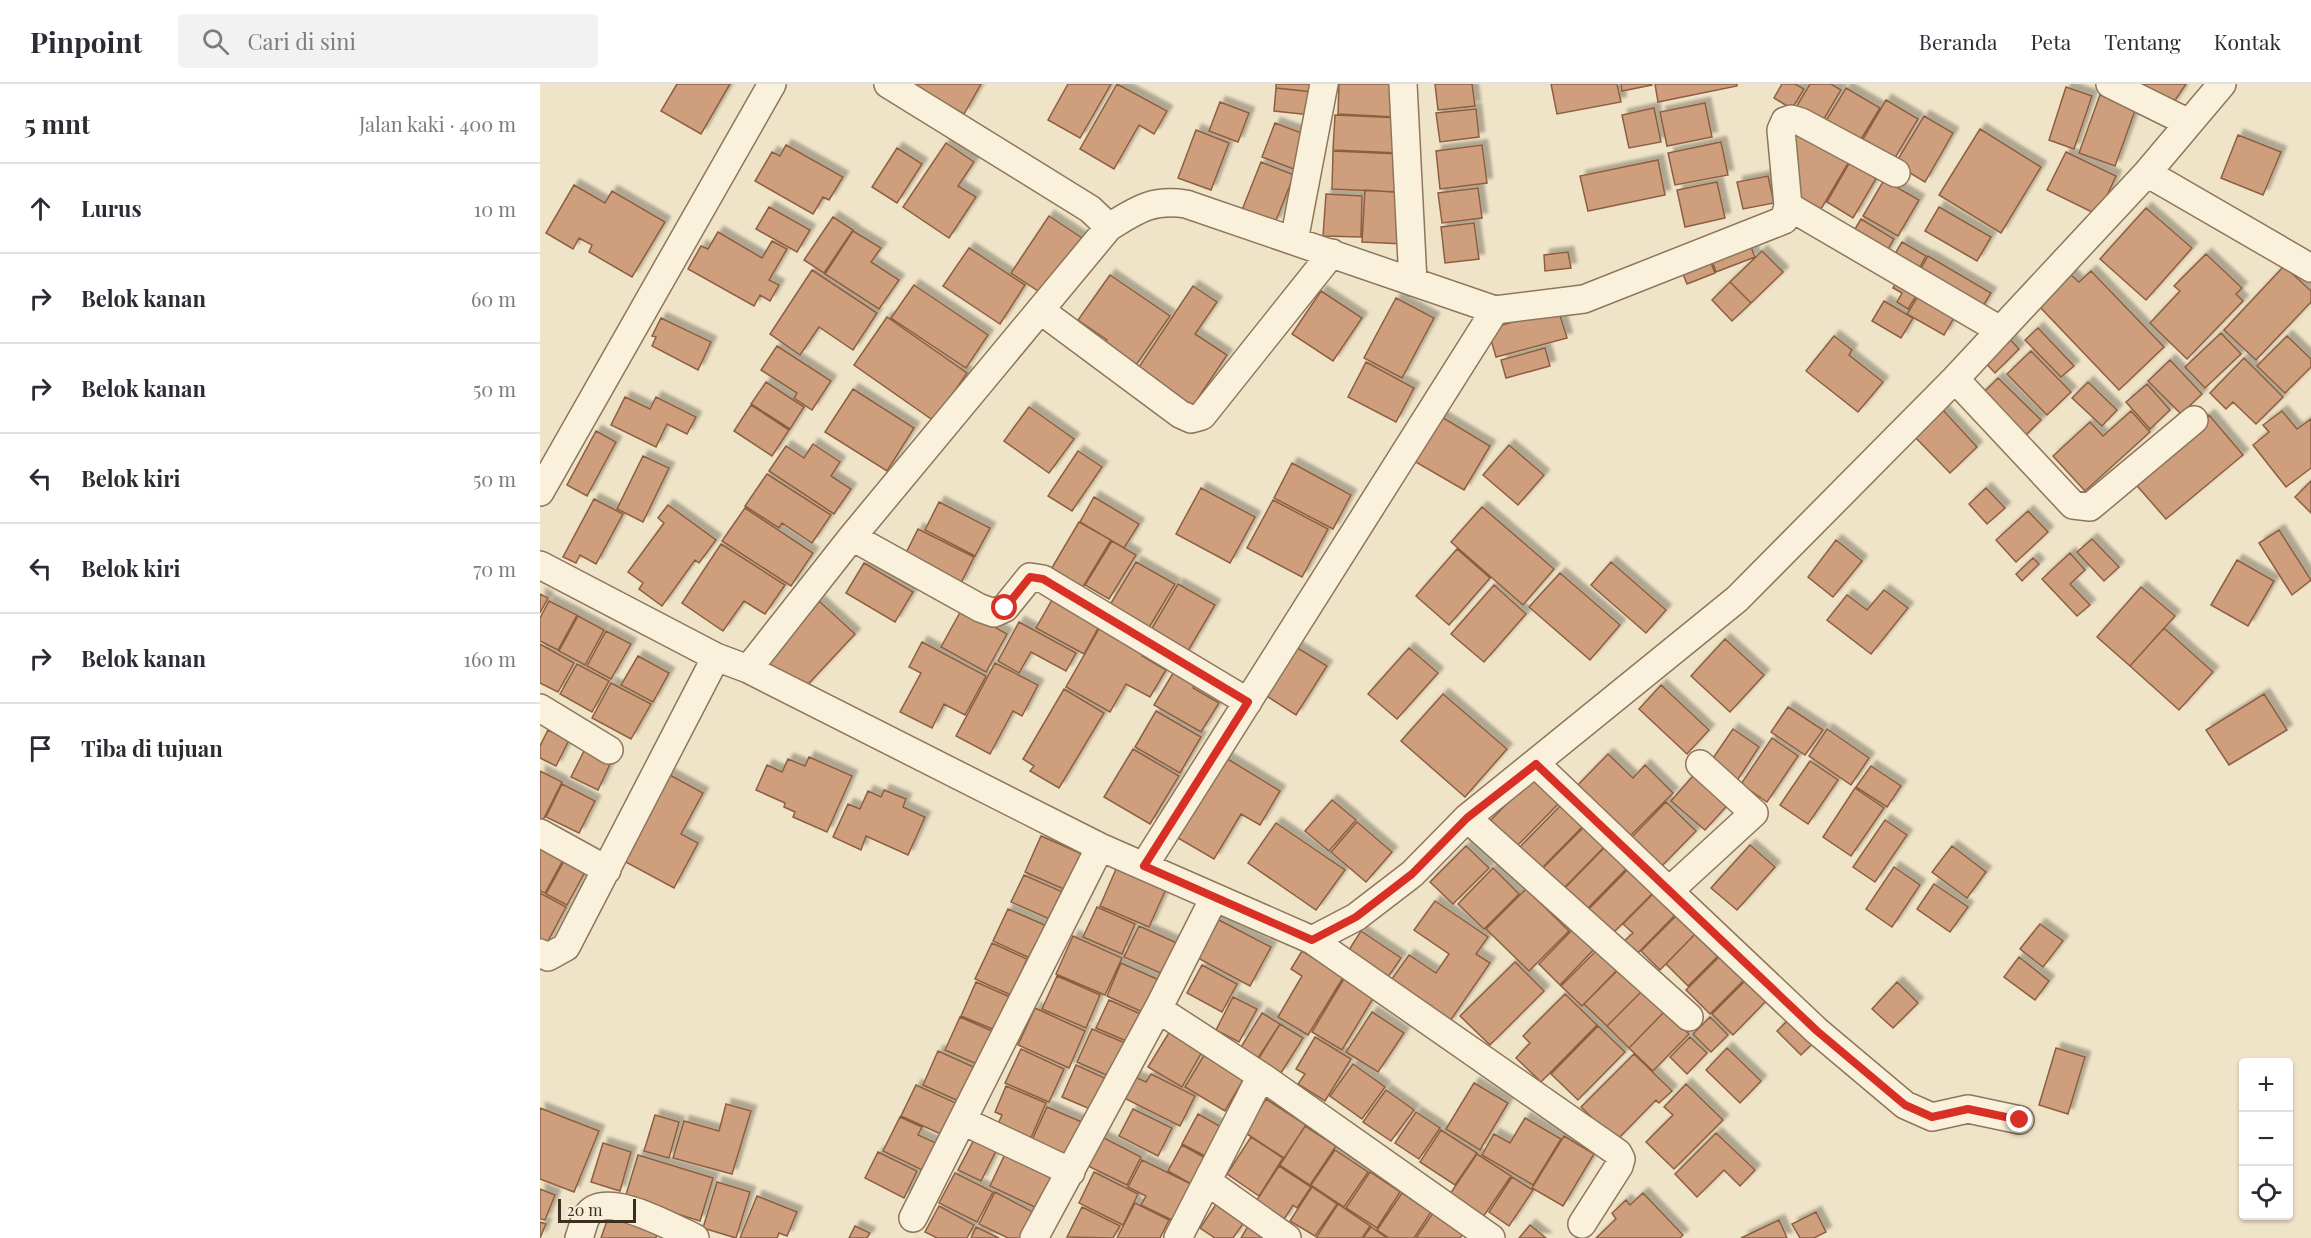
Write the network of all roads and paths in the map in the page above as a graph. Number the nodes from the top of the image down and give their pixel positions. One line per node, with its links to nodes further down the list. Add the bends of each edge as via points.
1 (772, 84): 21 (street)
2 (888, 84): 11 (street, via 1090,209)
3 (1324, 84): 12 (street)
4 (1403, 84): 15 (street)
5 (2110, 84): 7 (street)
6 (2222, 84): 7 (street)
7 (2187, 122): 9 (street)
8 (1896, 173): 10 (street, via 1791,119 1785,121 1781,130)
9 (2147, 174): 14 (street); 18 (street)
10 (1788, 206): 17 (street, via 1784,220 1584,299); 18 (street)
11 (1109, 227): 12 (street, via 1142,207 1165,201 1186,204); 16 (street)
12 (1294, 241): 13 (street)
13 (1332, 254): 15 (street); 16 (street, via 1202,416 1191,419)
14 (2311, 268)
15 (1413, 282): 17 (street)
16 (1040, 310): 22 (street)
17 (1496, 310): 26 (street)
18 (2000, 330): 19 (street)
19 (1955, 379): 20 (street, via 2073,505 2082,508 2090,507); 29 (street, via 1737,598)
20 (2194, 420)
21 (540, 492)
22 (852, 537): 25 (street); 26 (street, via 994,613 1005,608 1030,577 1043,579)
23 (540, 565): 24 (street)
24 (716, 657): 25 (street); 35 (street)
25 (748, 669): 33 (street)
26 (1248, 702): 34 (street)
27 (540, 708): 28 (street)
28 (609, 750)
29 (1536, 764): 31 (street); 36 (street)
30 (1700, 764): 36 (street, via 1754,813)
31 (1467, 818): 38 (street, via 1412,874 1356,917); 41 (street)
32 (540, 832): 35 (street)
33 (1100, 847): 34 (street); 44 (street)
34 (1144, 866): 37 (street)
35 (607, 870): 39 (street, via 566,947 548,957)
36 (1669, 891): 43 (street, via 1817,1031 1905,1105 1932,1117 1968,1109)
37 (1214, 898): 38 (street); 40 (street)
38 (1312, 940): 48 (street, via 1618,1153 1620,1166)
39 (540, 953)
40 (1158, 1009): 42 (street); 45 (street)
41 (1689, 1017)
42 (1261, 1076): 46 (street); 54 (street)
43 (2020, 1120)
44 (963, 1121): 45 (street); 47 (street)
45 (1071, 1172): 51 (street)
46 (1208, 1182): 52 (street); 53 (street)
47 (913, 1218)
48 (1582, 1224)
49 (579, 1238): 50 (street, via 587,1215 597,1207 611,1206 628,1209)
50 (695, 1238)
51 (1034, 1238)
52 (1178, 1238)
53 (1287, 1238)
54 (1491, 1238)

